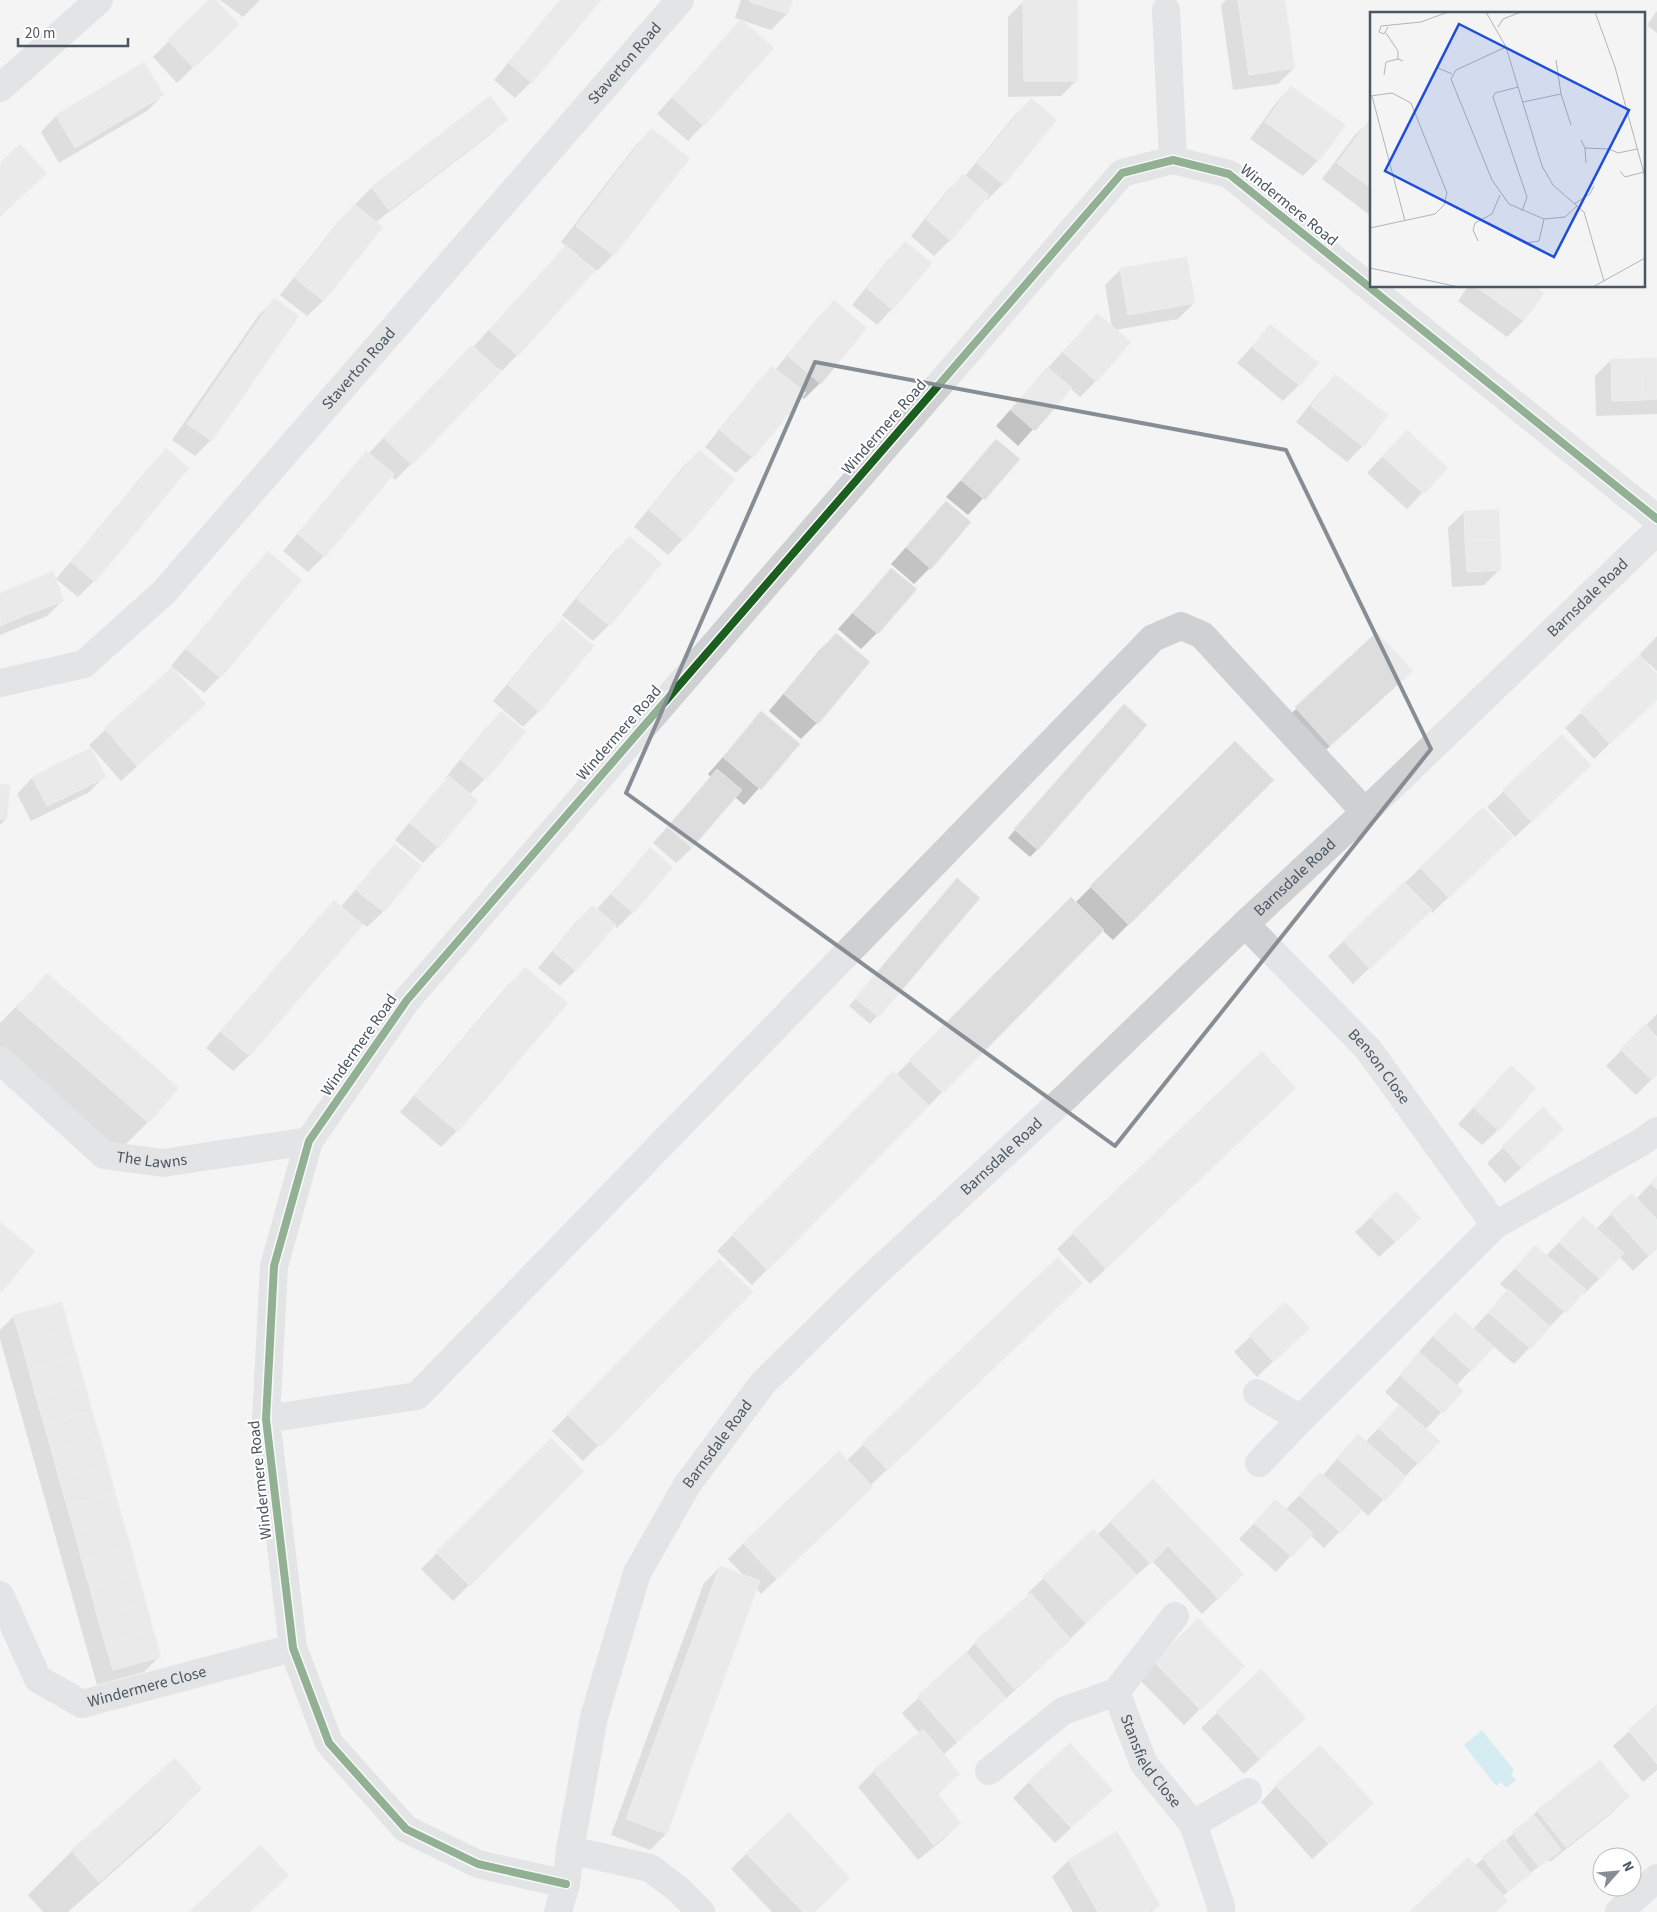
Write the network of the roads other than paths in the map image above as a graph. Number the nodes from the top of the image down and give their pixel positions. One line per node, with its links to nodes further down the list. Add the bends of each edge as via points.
1 (99, 0): 4 (street)
2 (680, 0): 10 (street, Staverton Road, via 164,592 84,664)
3 (1166, 10): 5 (street)
4 (0, 88)
5 (1173, 160): 7 (street, Windermere Road, via 1229,174); 15 (street, Windermere Road, via 1122,173 407,1000)
6 (1370, 288): 8 (street, Windermere Road)
7 (1370, 288)
8 (1657, 519)
9 (1657, 531): 11 (street, Barnsdale Road)
10 (0, 683)
11 (1365, 812): 12 (street, Barnsdale Road); 18 (street, via 1202,635 1181,626 1153,638 417,1396)
12 (1245, 924): 16 (street, Benson Close, via 1368,1049); 28 (street, Barnsdale Road, via 763,1383 687,1485 637,1572 594,1717)
13 (0, 1060): 15 (street, The Lawns, via 104,1155 164,1163)
14 (1657, 1131): 16 (street, via 1640,1144)
15 (309, 1141): 18 (street, Windermere Road, via 274,1266)
16 (1495, 1225): 19 (street)
17 (1257, 1393): 19 (street)
18 (266, 1419): 23 (street, Windermere Road)
19 (1301, 1419): 20 (street)
20 (1259, 1463)
21 (0, 1595): 23 (street, Windermere Close, via 38,1679 82,1704)
22 (1176, 1616): 24 (street, Stansfield Close)
23 (293, 1648): 30 (street, Windermere Road, via 329,1743 406,1829 478,1864)
24 (1116, 1692): 25 (street, Stansfield Close, via 1063,1711); 27 (street, Stansfield Close, via 1144,1764)
25 (989, 1771)
26 (1248, 1792): 27 (street, Stansfield Close)
27 (1194, 1824): 33 (street, Stansfield Close)
28 (570, 1850): 30 (street, Barnsdale Road); 32 (street, via 650,1868)
29 (1657, 1878): 34 (street)
30 (566, 1884): 31 (street, Barnsdale Road)
31 (558, 1912)
32 (701, 1912)
33 (1221, 1912)
34 (1619, 1912)

